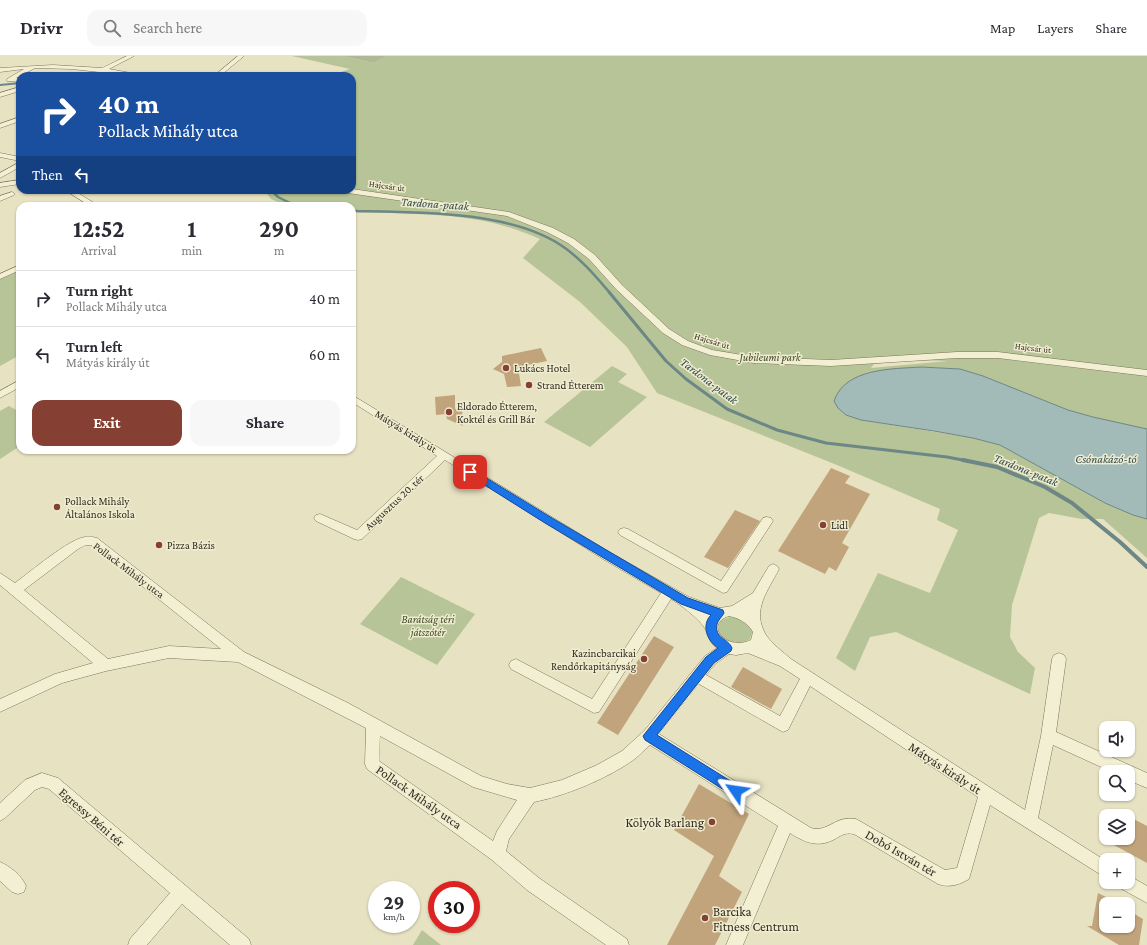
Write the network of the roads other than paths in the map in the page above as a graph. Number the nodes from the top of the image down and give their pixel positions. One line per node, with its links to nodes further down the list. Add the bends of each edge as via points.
1 (131, 56): 7 (street)
2 (241, 56): 10 (street)
3 (248, 56): 5 (street)
4 (30, 65): 6 (street); 7 (street); 8 (street)
5 (238, 67)
6 (0, 70)
7 (102, 70): 9 (street)
8 (20, 72)
9 (116, 72)
10 (222, 72)
11 (16, 75): 12 (street, via 9,80)
12 (16, 80)
13 (16, 90): 14 (street)
14 (0, 95)
15 (16, 120): 16 (street)
16 (0, 126)
17 (1, 155): 18 (street); 20 (street, via 12,163)
18 (16, 159)
19 (16, 166): 20 (street)
20 (11, 169): 21 (street); 22 (street, via 10,175)
21 (0, 176)
22 (16, 178)
23 (16, 179): 25 (street)
24 (16, 180): 26 (street)
25 (0, 182)
26 (0, 185)
27 (356, 192): 34 (street, Hajcsár út, via 509,214 556,233 592,257 622,291 666,331 710,352 741,359 832,362 998,355)
28 (12, 194): 30 (street)
29 (74, 194): 31 (street)
30 (0, 199)
31 (88, 202)
32 (16, 269): 33 (street)
33 (0, 277)
34 (1147, 373)
35 (16, 385): 36 (street)
36 (0, 395)
37 (356, 400): 38 (street, Mátyás király út)
38 (444, 455): 39 (street, Augusztus 20. tér, via 358,536); 45 (street, Mátyás király út)
39 (320, 518)
40 (767, 521): 41 (street, via 723,588)
41 (624, 532)
42 (772, 569): 46 (street)
43 (0, 578): 44 (street)
44 (15, 590): 53 (street, Pollack Mihály utca, via 74,546 85,541 93,541); 55 (street)
45 (669, 592): 47 (street, Mátyás király út); 56 (street, via 594,707)
46 (757, 597): 48 (street); 50 (street)
47 (685, 601): 49 (street, Mátyás király út); 51 (street, Mátyás király út)
48 (735, 611): 49 (street, Mátyás király út); 50 (street)
49 (719, 613): 51 (street, via 714,617)
50 (753, 621): 52 (street, via 758,627)
51 (716, 637): 52 (street, via 738,650); 57 (street, Pollack Mihály utca, via 710,660)
52 (753, 644): 58 (street, Mátyás király út)
53 (239, 656): 55 (street, Pollack Mihály utca, via 169,652); 60 (street, Pollack Mihály utca)
54 (1059, 659): 62 (street)
55 (106, 665): 59 (street, Pollack Mihály utca, via 60,678)
56 (516, 665)
57 (696, 676): 58 (street, via 783,726); 61 (street, Pollack Mihály utca)
58 (808, 677): 66 (street, Mátyás király út)
59 (0, 705)
60 (373, 724): 67 (street, Pollack Mihály utca, via 481,784); 71 (street, Pollack Mihály utca, via 372,764)
61 (649, 736): 67 (street, Pollack Mihály utca, via 627,756 602,770 562,787); 70 (street, Dobó István tér)
62 (1048, 736): 63 (street); 69 (street)
63 (1112, 765)
64 (1135, 775): 65 (street)
65 (1147, 781)
66 (986, 794): 69 (street, Mátyás király út); 70 (street, Dobó István tér, via 963,873 957,877 944,878 935,874 856,827 840,826 819,837)
67 (530, 795): 71 (street, via 502,836)
68 (0, 813): 76 (street, Egressy Béni tér, via 30,785 42,780 53,783 128,849)
69 (1030, 822): 72 (street, Mátyás király út)
70 (787, 823): 81 (street)
71 (498, 854): 80 (street, Pollack Mihály utca, via 533,884)
72 (1099, 866)
73 (0, 870): 74 (street)
74 (18, 886)
75 (1135, 888): 77 (street)
76 (182, 892): 78 (street); 79 (street, Egressy Béni tér)
77 (1147, 895)
78 (136, 945)
79 (243, 945)
80 (621, 945)
81 (734, 945)

